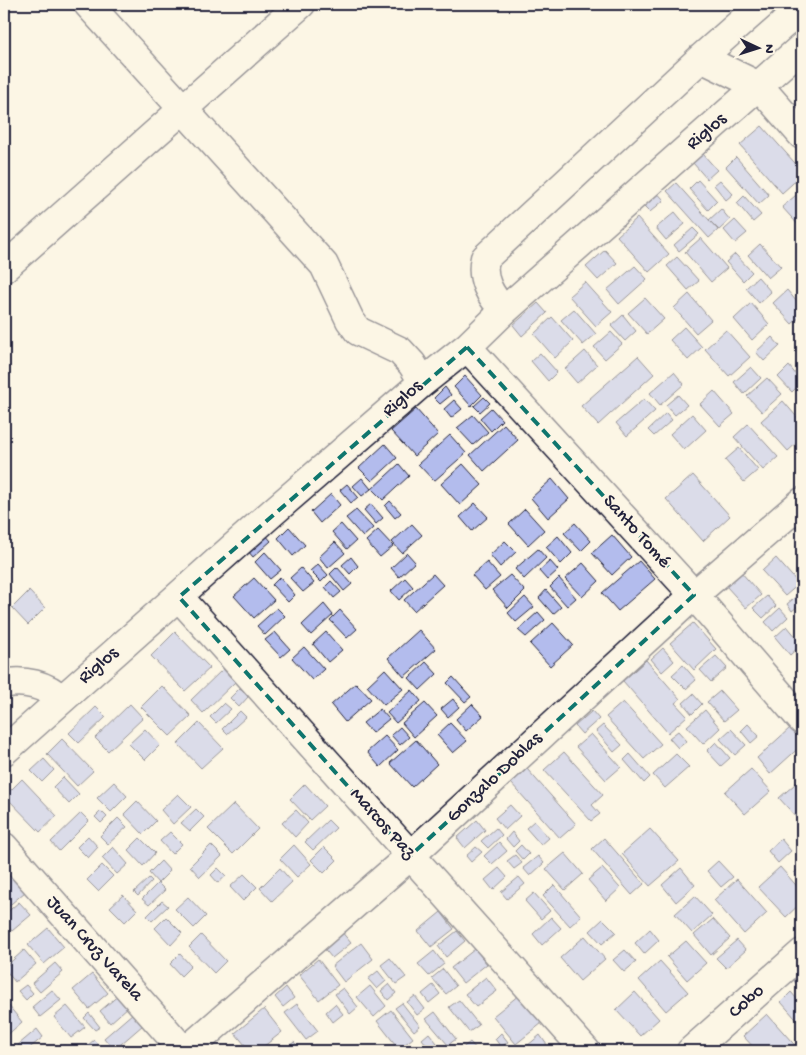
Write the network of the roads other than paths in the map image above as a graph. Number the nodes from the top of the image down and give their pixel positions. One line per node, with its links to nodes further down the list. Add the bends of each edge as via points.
1 (88, 4): 7 (street)
2 (301, 4): 7 (street)
3 (762, 4): 5 (street)
4 (802, 47): 6 (street, Riglos)
5 (701, 58): 6 (street); 10 (street, via 485,258 484,277 494,301)
6 (759, 86): 8 (street); 10 (street, Riglos)
7 (183, 109): 9 (street); 12 (street, via 324,265 358,331 400,351)
8 (802, 135)
9 (4, 268)
10 (505, 310): 11 (street, Riglos)
11 (467, 347): 12 (street, Riglos); 14 (street, Santo Tomé)
12 (423, 382): 15 (street, Riglos)
13 (802, 502): 14 (street, Gonzalo Doblas)
14 (694, 596): 18 (street, Santo Tomé); 21 (street, Gonzalo Doblas)
15 (178, 597): 17 (street, Riglos); 21 (street, Marcos Paz)
16 (4, 684): 17 (street, via 15,681 27,683 54,691)
17 (61, 699): 19 (street, Riglos)
18 (802, 720)
19 (4, 751)
20 (4, 847): 23 (street, Juan Cruz Varela)
21 (410, 856): 23 (street, Gonzalo Doblas); 24 (street, Marcos Paz)
22 (802, 953): 25 (street, Cobo)
23 (185, 1051)
24 (586, 1051)
25 (691, 1051)

